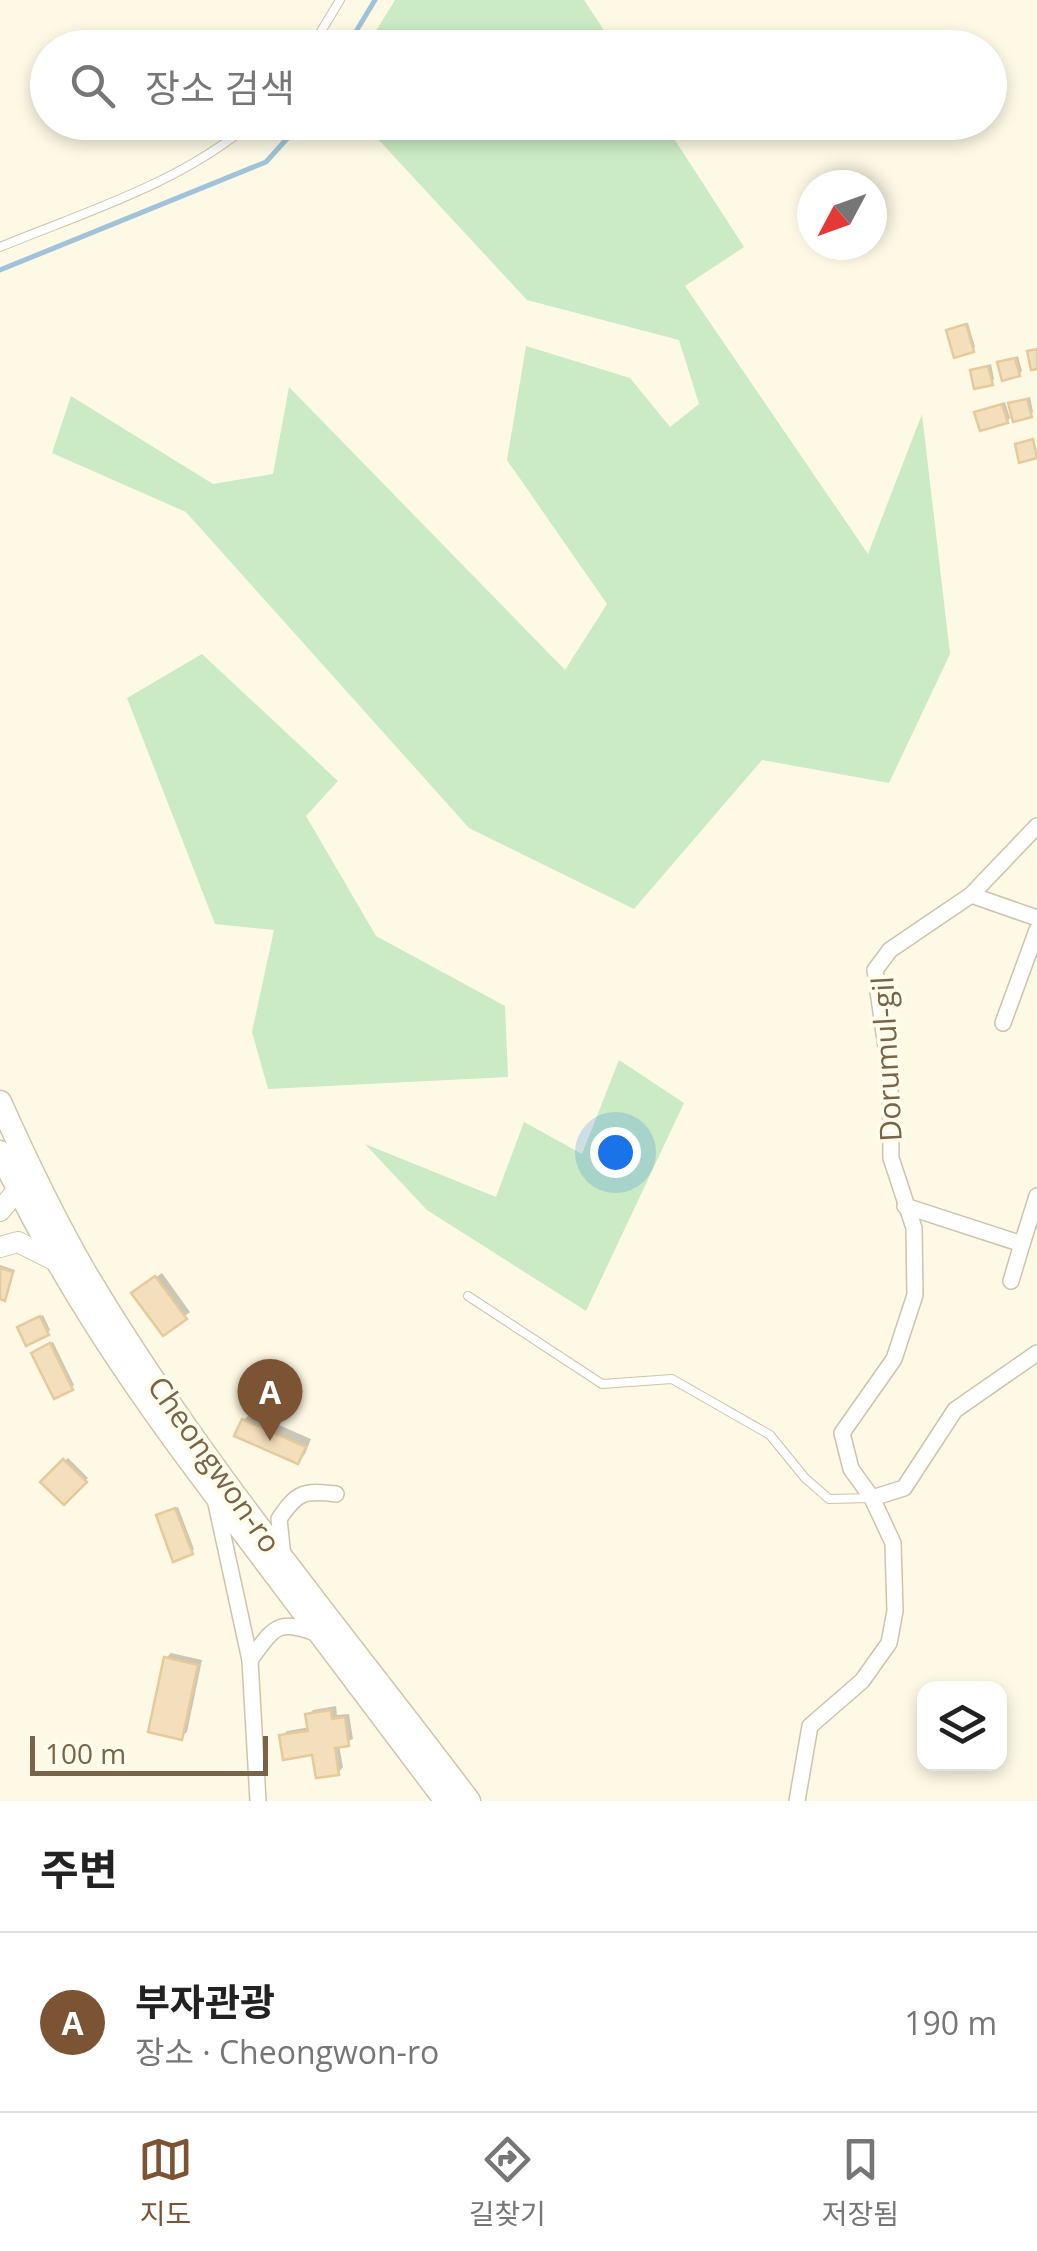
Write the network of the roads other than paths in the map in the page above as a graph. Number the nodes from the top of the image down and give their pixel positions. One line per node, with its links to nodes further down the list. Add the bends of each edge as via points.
1 (340, 0): 2 (lane)
2 (322, 30)
3 (230, 140): 4 (lane, via 138,191)
4 (0, 247)
5 (1037, 826): 6 (street, Dorumul-gil)
6 (971, 896): 7 (street); 14 (street, Dorumul-gil, via 890,950 875,970 890,1075 891,1158)
7 (1037, 918)
8 (1037, 930): 9 (street)
9 (1003, 1023)
10 (0, 1102): 12 (main road, Cheongwon-ro)
11 (0, 1152): 12 (main road, Cheongwon-ro)
12 (17, 1176): 15 (street); 18 (main road, Cheongwon-ro); 22 (main road, Cheongwon-ro)
13 (1037, 1196): 16 (street)
14 (905, 1206): 16 (street); 25 (street, Dorumul-gil, via 914,1228 915,1295 907,1328 894,1359 842,1434 850,1469)
15 (0, 1211)
16 (1022, 1244): 19 (street)
17 (0, 1247): 18 (street, via 18,1242)
18 (58, 1262): 23 (main road, Cheongwon-ro, via 109,1350)
19 (1012, 1281)
20 (468, 1296): 25 (lane, via 602,1384 672,1379 770,1434 829,1499)
21 (1037, 1353): 25 (street, via 954,1410 904,1488)
22 (214, 1462): 23 (street); 26 (main road, Cheongwon-ro)
23 (214, 1492): 27 (main road, Cheongwon-ro); 28 (street)
24 (336, 1494): 26 (street, via 310,1491 292,1500 279,1519)
25 (872, 1498): 32 (street, Dorumul-gil, via 893,1544 889,1643 862,1681 810,1726)
26 (284, 1561): 31 (main road, Cheongwon-ro)
27 (320, 1634): 28 (street, via 278,1626); 30 (main road, Cheongwon-ro)
28 (250, 1660): 29 (street)
29 (258, 1801)
30 (446, 1801)
31 (469, 1801)
32 (797, 1801)

